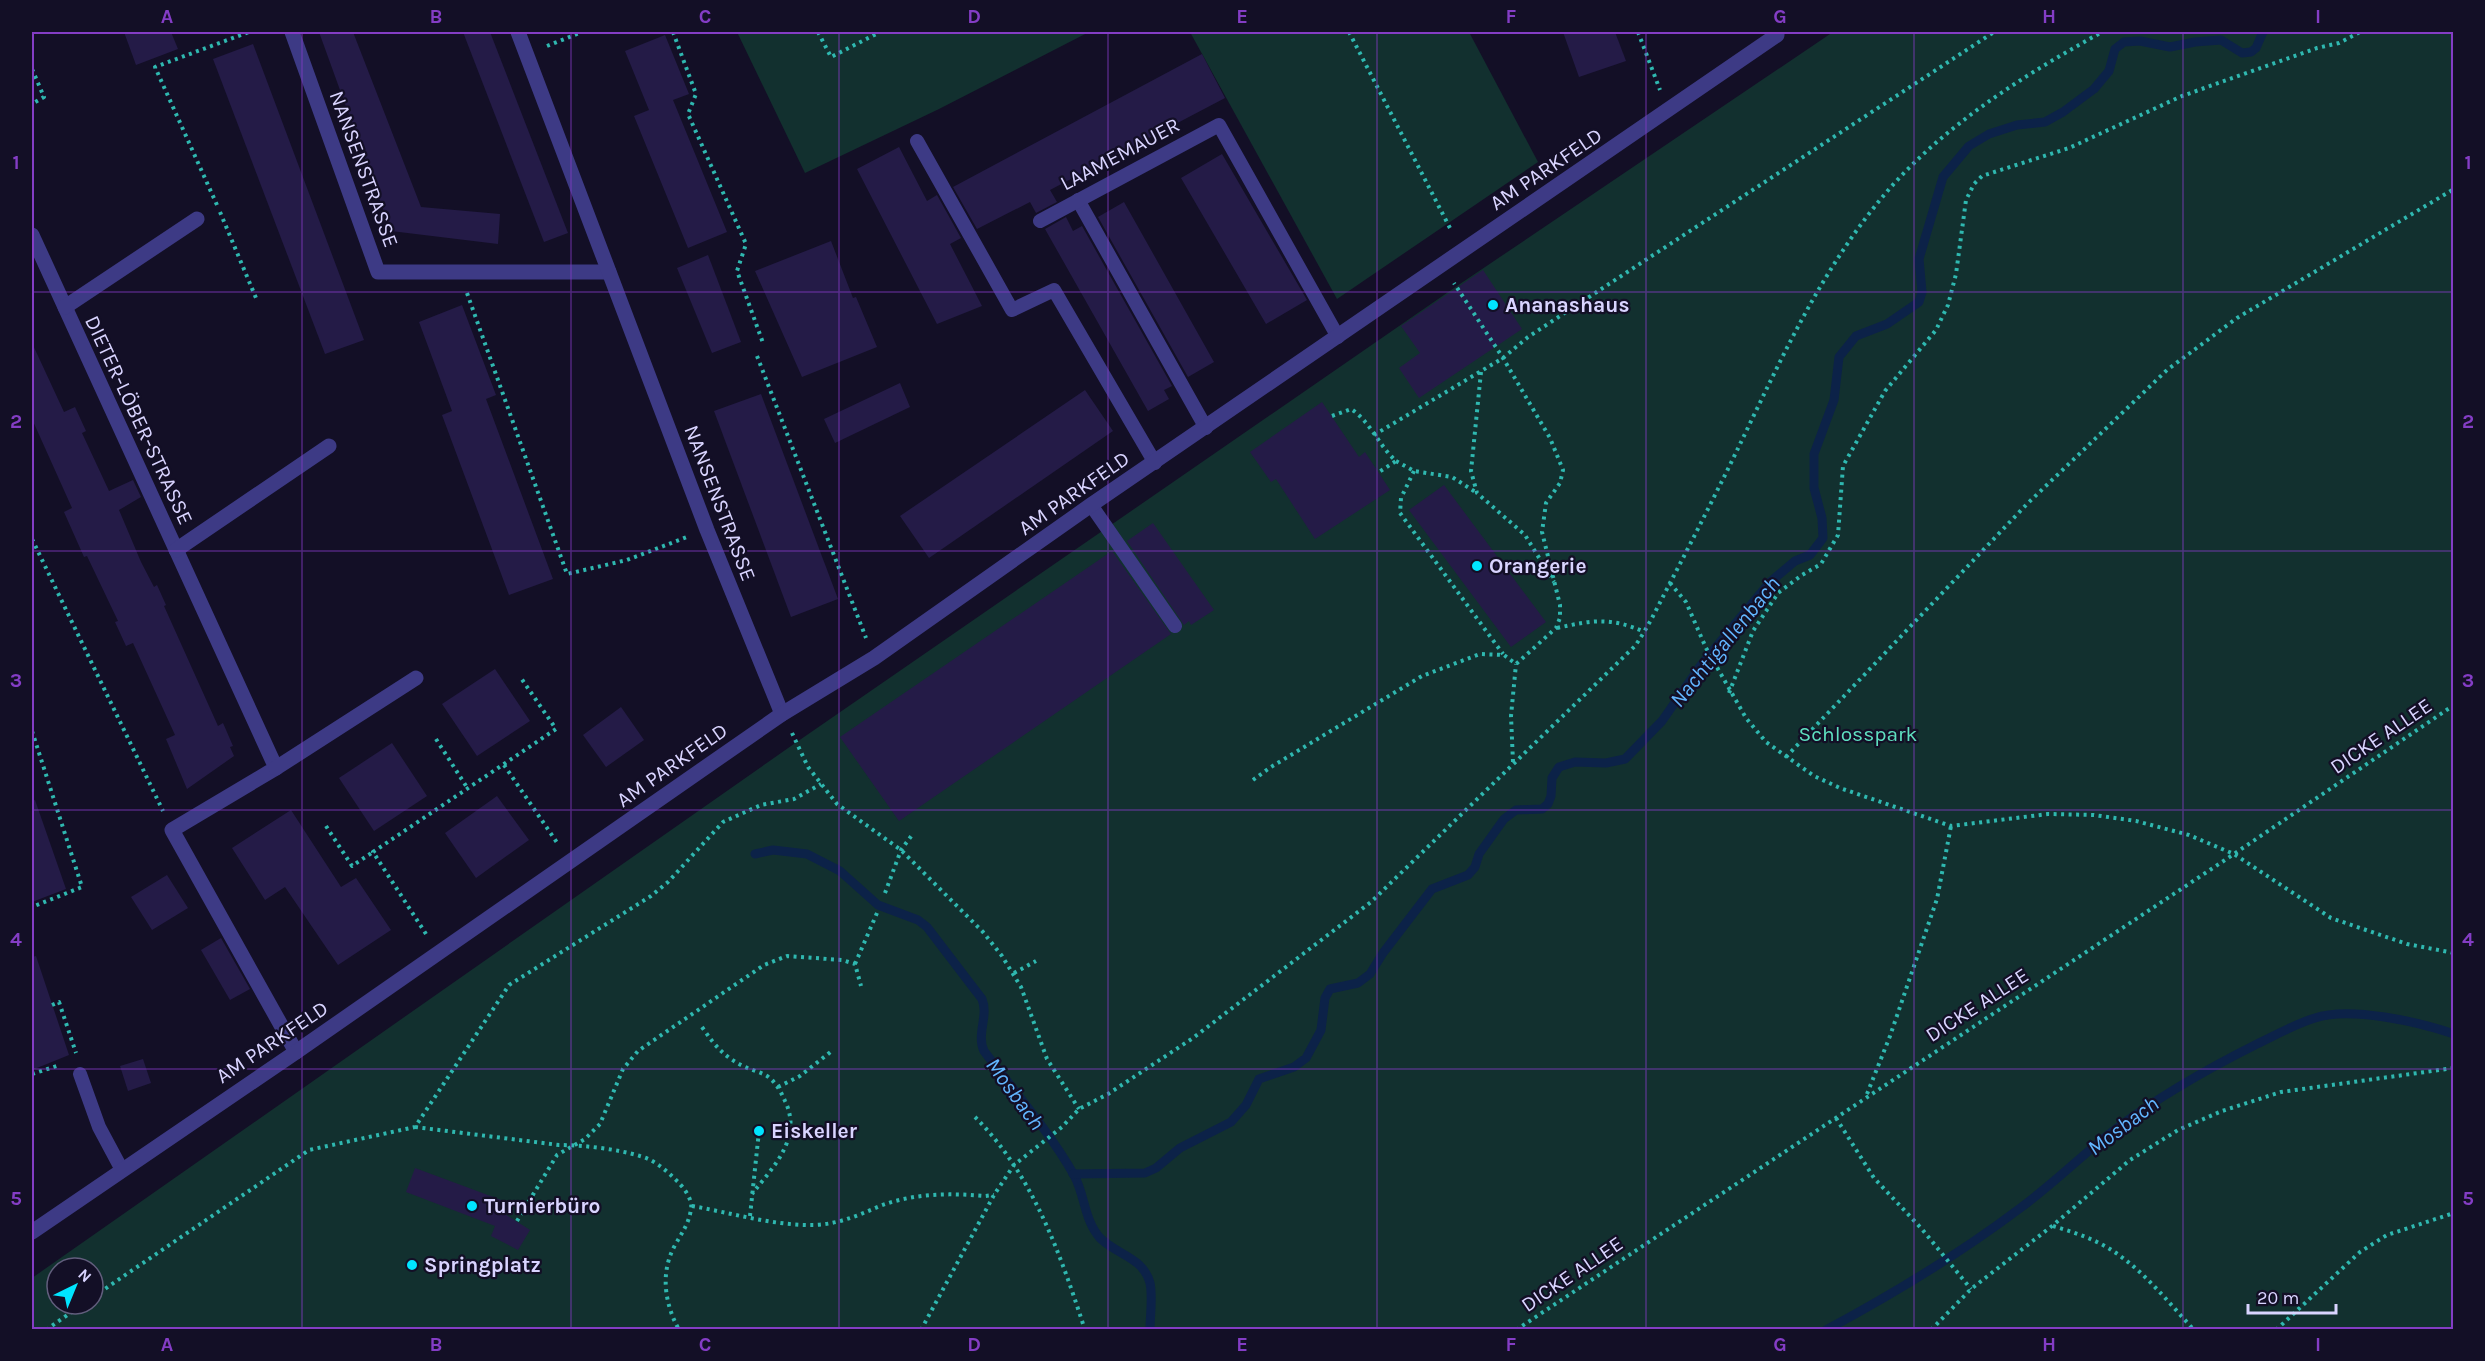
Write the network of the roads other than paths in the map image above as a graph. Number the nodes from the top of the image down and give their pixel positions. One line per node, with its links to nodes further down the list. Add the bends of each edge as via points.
1 (292, 32): 9 (street, NANSENSTRASSE, via 378,272)
2 (518, 32): 9 (street, NANSENSTRASSE)
3 (1777, 33): 11 (street, AM PARKFELD)
4 (916, 141): 14 (lane, via 1012,310 1054,290)
5 (1078, 200): 7 (lane, LAAMEMAUER); 11 (lane, LAAMEMAUER, via 1219,125); 12 (lane)
6 (197, 219): 10 (street, DIETER-LÖBER-STRASSE)
7 (1040, 221)
8 (32, 235): 10 (street, DIETER-LÖBER-STRASSE)
9 (609, 272): 19 (street, NANSENSTRASSE)
10 (65, 307): 16 (street, DIETER-LÖBER-STRASSE)
11 (1338, 337): 12 (street, AM PARKFELD)
12 (1206, 428): 14 (street, AM PARKFELD)
13 (329, 446): 16 (street, DIETER-LÖBER-STRASSE)
14 (1155, 463): 15 (street, AM PARKFELD)
15 (1091, 505): 17 (lane); 19 (street, AM PARKFELD, via 874,658)
16 (176, 550): 20 (street, DIETER-LÖBER-STRASSE)
17 (1175, 626)
18 (416, 678): 20 (street)
19 (782, 714): 21 (street, AM PARKFELD)
20 (276, 768): 21 (street, via 172,830)
21 (296, 1052): 23 (street, AM PARKFELD)
22 (80, 1074): 23 (lane, via 99,1126)
23 (122, 1170): 24 (street, AM PARKFELD)
24 (32, 1232)

